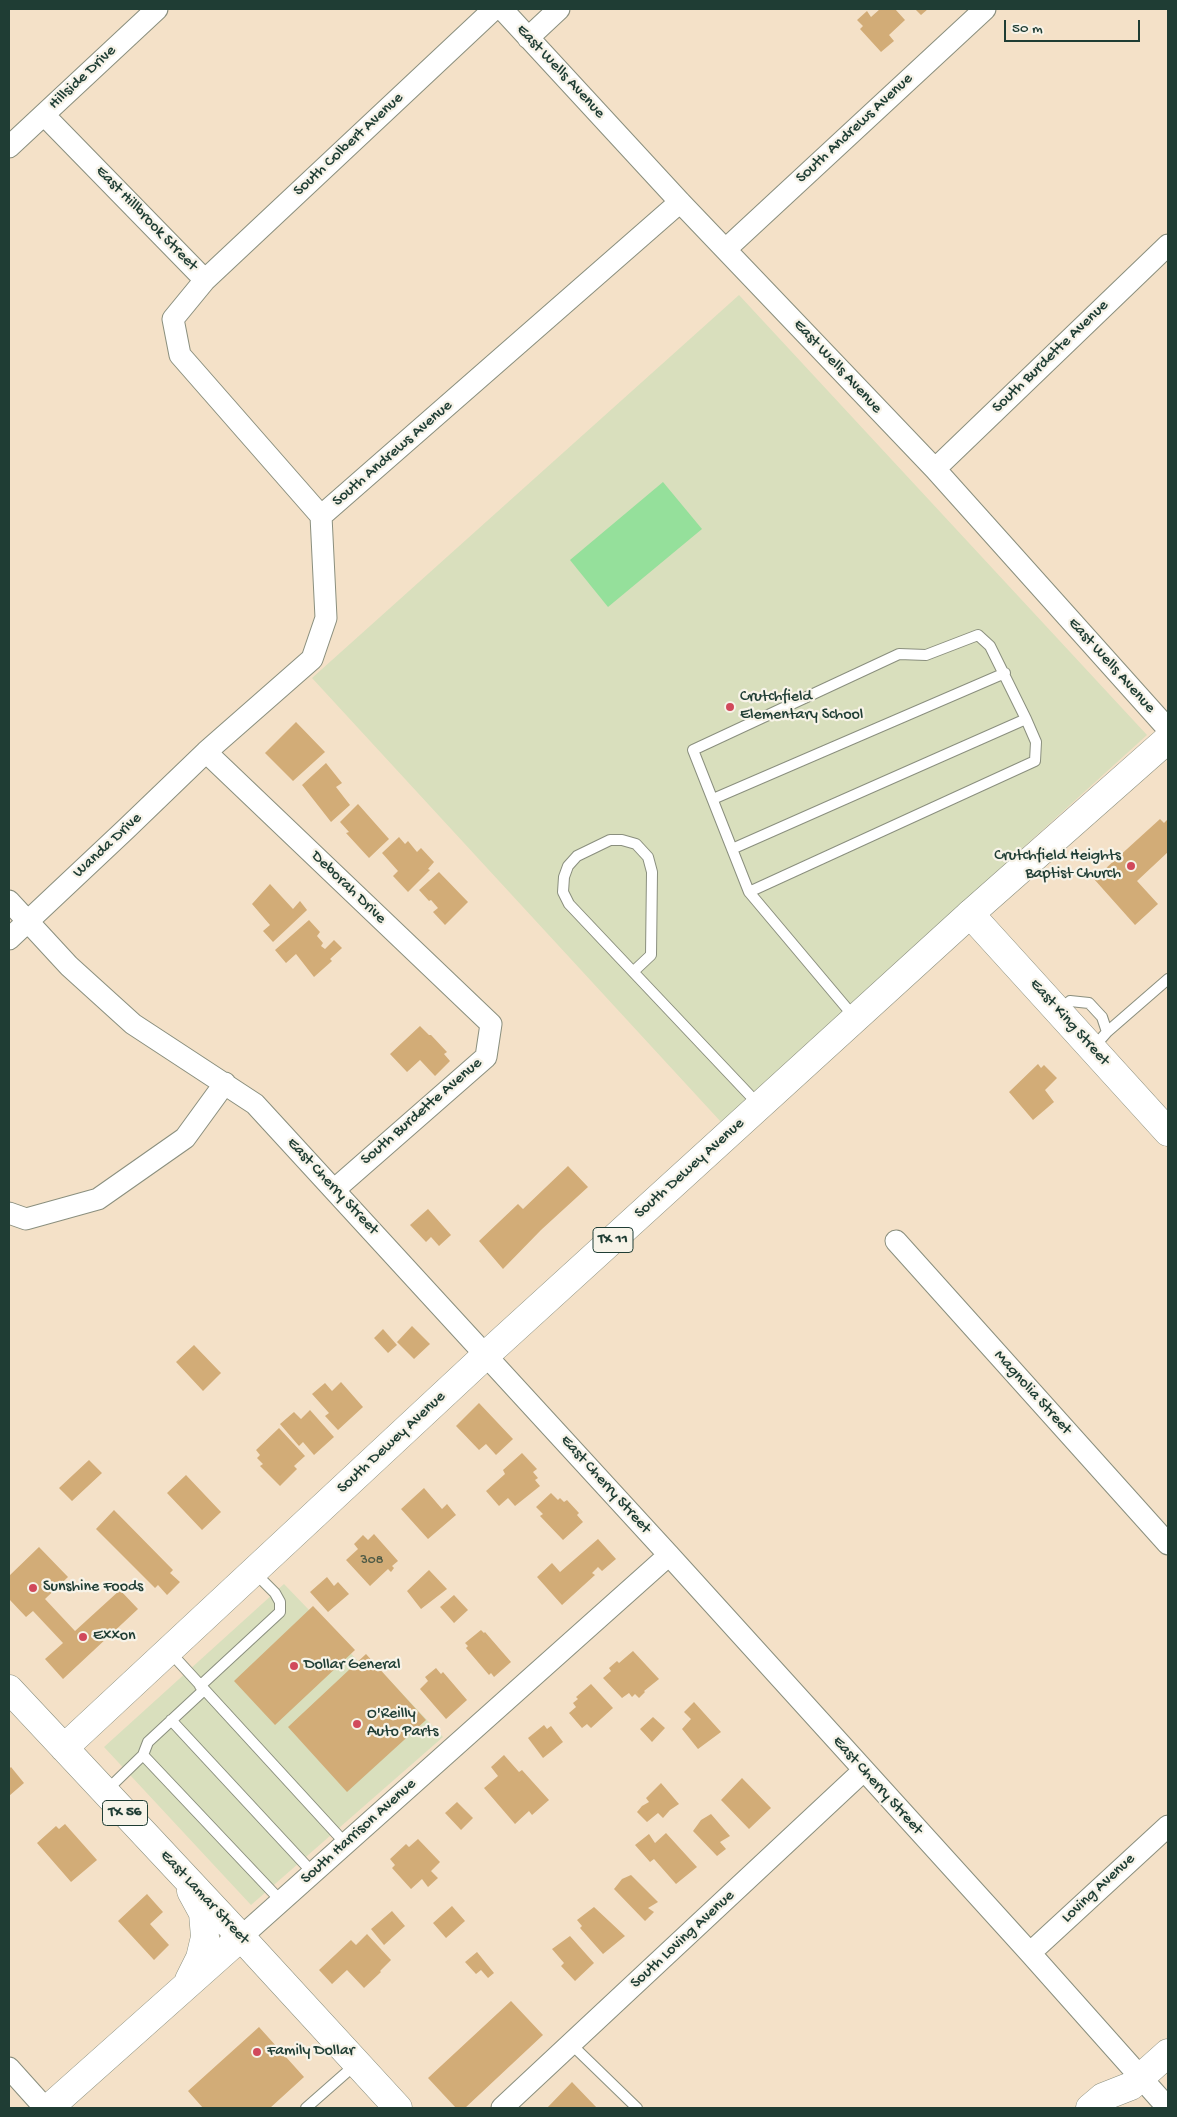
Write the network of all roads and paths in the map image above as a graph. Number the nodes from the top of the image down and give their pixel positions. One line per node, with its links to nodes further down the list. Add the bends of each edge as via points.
1 (156, 9): 7 (street, Hillside Drive)
2 (494, 9): 12 (street, South Colbert Avenue)
3 (502, 9): 6 (street, East Wells Avenue)
4 (559, 9): 6 (street)
5 (985, 9): 11 (street, South Andrews Avenue)
6 (528, 38): 9 (street, East Wells Avenue)
7 (44, 115): 8 (street, Hillside Drive); 12 (street, East Hillbrook Street)
8 (9, 147)
9 (680, 202): 11 (street, East Wells Avenue); 14 (street, South Andrews Avenue)
10 (1168, 245): 13 (street, South Burdette Avenue)
11 (726, 249): 13 (street, East Wells Avenue)
12 (205, 280): 14 (street, East Hillbrook Street, via 173,318 180,355)
13 (935, 469): 17 (street, East Wells Avenue)
14 (321, 516): 19 (street, South Andrews Avenue, via 326,618 312,659)
15 (1005, 673): 16 (lane); 20 (lane); 20 (lane, via 990,646 978,635 926,655 899,654 693,750)
16 (1026, 719): 21 (lane); 22 (lane, via 1036,742 1035,761)
17 (1168, 729)
18 (1168, 740): 24 (main road, South Dewey Avenue / TX 11)
19 (206, 752): 25 (street, Wanda Drive); 30 (street, Deborah Drive)
20 (713, 799): 21 (lane)
21 (732, 849): 22 (lane)
22 (750, 892): 29 (lane)
23 (9, 901): 25 (street, East Cherry Street)
24 (970, 914): 29 (main road, South Dewey Avenue / TX 11); 31 (main road, East King Street, via 1058,1011)
25 (28, 921): 26 (street, Wanda Drive); 32 (street, East Cherry Street, via 69,966 133,1024)
26 (9, 938)
27 (634, 971): 27 (lane, via 569,904 563,892 564,877 576,856 610,840 636,844 648,857 652,872 651,955); 33 (lane)
28 (1168, 979): 31 (lane)
29 (856, 1018): 33 (main road, South Dewey Avenue / TX 11)
30 (491, 1024): 35 (street, South Burdette Avenue, via 486,1057)
31 (1100, 1040): 34 (main road, East King Street)
32 (225, 1082): 35 (street, East Cherry Street, via 255,1104); 36 (street, via 185,1138 98,1199 26,1219)
33 (760, 1105): 38 (main road, South Dewey Avenue / TX 11)
34 (1168, 1132)
35 (334, 1190): 38 (street, East Cherry Street)
36 (9, 1213)
37 (896, 1241): 39 (street, Magnolia Street)
38 (486, 1355): 40 (street, East Cherry Street); 41 (main road, South Dewey Avenue / TX 11)
39 (1168, 1544)
40 (669, 1555): 48 (street, East Cherry Street); 51 (street, South Harrison Avenue)
41 (254, 1571): 42 (main road, South Dewey Avenue / TX 11); 43 (lane, via 275,1593 280,1602 280,1612)
42 (168, 1651): 43 (lane); 46 (main road, South Dewey Avenue / TX 11)
43 (202, 1688): 45 (lane); 51 (lane)
44 (9, 1689): 46 (main road, East Lamar Street / TX 56)
45 (171, 1720): 47 (lane, via 148,1742); 52 (lane)
46 (64, 1748): 49 (main road, East Lamar Street / TX 56)
47 (144, 1755): 49 (lane); 54 (lane)
48 (863, 1771): 56 (street, East Cherry Street); 58 (street, South Loving Avenue)
49 (105, 1792): 53 (main road, East Lamar Street / TX 56)
50 (1168, 1826): 56 (street, Loving Avenue)
51 (346, 1844): 52 (street, South Harrison Avenue)
52 (313, 1873): 54 (street, South Harrison Avenue)
53 (183, 1874): 55 (main road, East Lamar Street / TX 56); 57 (main road, via 203,1914 205,1937 200,1958)
54 (281, 1901): 55 (street, South Harrison Avenue)
55 (241, 1937): 57 (main road, South Harrison Avenue); 60 (main road, East Lamar Street / TX 56)
56 (1030, 1953): 62 (street, East Cherry Street)
57 (186, 1986): 64 (main road, South Harrison Avenue)
58 (571, 2044): 67 (street, South Loving Avenue); 68 (lane)
59 (1168, 2053): 62 (main road)
60 (357, 2063): 65 (lane); 66 (main road, East Lamar Street / TX 56)
61 (9, 2068): 63 (street)
62 (1131, 2090): 69 (main road, via 1103,2097); 70 (street, East Cherry Street)
63 (44, 2108)
64 (49, 2108)
65 (306, 2108)
66 (398, 2108)
67 (502, 2108)
68 (637, 2108)
69 (1090, 2108)
70 (1168, 2108)

